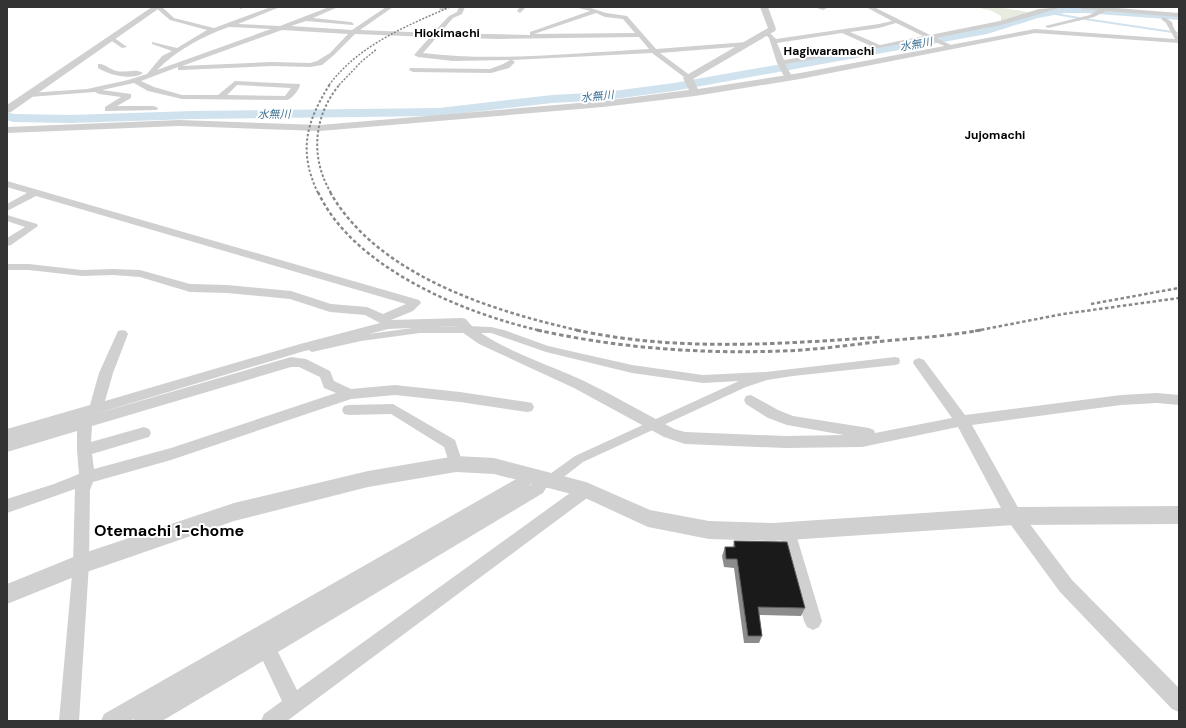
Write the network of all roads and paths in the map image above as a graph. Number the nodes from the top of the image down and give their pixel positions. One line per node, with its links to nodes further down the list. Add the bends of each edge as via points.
1 (157, 7): 22 (street, via 172,19); 33 (street)
2 (277, 7): 19 (street)
3 (335, 7): 16 (street)
4 (390, 7): 20 (street)
5 (462, 7): 29 (street, via 460,14 451,17)
6 (578, 7): 14 (street)
7 (764, 7): 27 (street, via 772,29)
8 (817, 7): 9 (street)
9 (826, 7)
10 (869, 7): 18 (street)
11 (1060, 7): 32 (street, via 1001,23)
12 (1082, 7): 13 (street)
13 (1104, 10): 15 (street); 24 (street)
14 (597, 12): 28 (street, via 625,17); 31 (street)
15 (1179, 15)
16 (306, 19): 20 (street); 21 (street)
17 (1164, 19): 34 (street, via 1169,22)
18 (898, 21): 23 (street); 32 (street, via 899,24)
19 (228, 25): 21 (street); 22 (street)
20 (361, 25): 25 (street)
21 (281, 28): 25 (street); 46 (street)
22 (213, 30): 43 (street)
23 (842, 31): 35 (street); 42 (street)
24 (1035, 31): 34 (street); 38 (street)
25 (354, 32): 29 (street); 40 (street)
26 (591, 32): 30 (street)
27 (766, 33): 35 (street); 37 (street)
28 (640, 34): 30 (street); 44 (street)
29 (435, 35): 31 (street); 47 (street, via 418,55 454,59)
30 (582, 35): 31 (street)
31 (525, 36)
32 (929, 37): 38 (street); 42 (street)
33 (111, 38): 41 (street); 60 (street)
34 (1179, 40)
35 (774, 41): 49 (street)
36 (154, 43): 43 (street)
37 (747, 44): 44 (street); 58 (street)
38 (947, 45): 56 (street)
39 (326, 46): 40 (street)
40 (339, 46): 48 (street, via 328,58)
41 (124, 47)
42 (878, 47): 49 (street)
43 (176, 50): 45 (street)
44 (654, 51): 47 (street); 58 (street)
45 (165, 58): 46 (street); 55 (street)
46 (192, 60): 51 (street)
47 (511, 60): 52 (street, via 506,66 491,71); 54 (street)
48 (319, 63): 51 (street); 53 (street)
49 (781, 64): 56 (street)
50 (101, 66): 55 (street, via 118,74)
51 (164, 70): 55 (street)
52 (413, 70)
53 (309, 72)
54 (513, 73)
55 (149, 74): 57 (street)
56 (787, 75): 58 (street)
57 (134, 80): 59 (street); 61 (street, via 151,89 182,97)
58 (691, 85): 64 (street, via 603,104 320,128 179,123)
59 (87, 91): 60 (street); 62 (street, via 128,96 105,110)
60 (29, 95): 63 (street)
61 (219, 98): 61 (street, via 287,98 297,86 235,83)
62 (154, 108)
63 (7, 110)
64 (7, 130)
65 (7, 184): 66 (street)
66 (35, 192): 67 (street); 71 (street, via 415,304)
67 (7, 208)
68 (7, 218): 69 (street, via 33,226)
69 (7, 242)
70 (7, 266): 71 (street, via 82,273 140,274 190,288 291,295 330,308 367,311)
71 (386, 322): 72 (street, via 462,322); 86 (street)
72 (466, 328): 77 (street, via 504,333 546,349 632,369 703,379); 86 (street, via 420,330 368,337 306,350); 88 (street, via 483,341 580,384)
73 (122, 334): 86 (street)
74 (895, 362): 76 (street)
75 (919, 363): 87 (street)
76 (766, 376): 77 (street); 80 (street)
77 (713, 378): 80 (street, via 717,386)
78 (395, 390): 79 (street); 83 (street); 84 (street)
79 (350, 394): 86 (street, via 329,384 325,374 301,362 291,362); 96 (street, via 171,454)
80 (716, 396): 88 (street)
81 (751, 400): 91 (street, via 773,414 792,421)
82 (1179, 400): 87 (street, via 1121,400)
83 (527, 407)
84 (393, 409): 85 (street); 95 (street, via 450,444)
85 (349, 410)
86 (88, 414): 90 (street); 92 (street); 93 (street); 94 (street)
87 (962, 421): 91 (street); 101 (street)
88 (653, 424): 91 (street, via 668,433 685,438 785,442 862,441); 97 (street, via 579,459)
89 (144, 433): 94 (street)
90 (7, 434)
91 (879, 437)
92 (7, 439)
93 (7, 446)
94 (84, 450): 96 (street)
95 (456, 464): 97 (street, via 494,466); 103 (street, via 368,479 234,512)
96 (88, 477): 99 (street); 103 (street, via 82,490)
97 (540, 482): 98 (street); 106 (street)
98 (586, 490): 102 (street, via 648,518 709,530); 108 (street)
99 (7, 506)
100 (1179, 515): 101 (street)
101 (1014, 516): 102 (street); 107 (street, via 1066,586)
102 (787, 531): 105 (street)
103 (81, 564): 104 (street); 109 (street)
104 (7, 594)
105 (813, 621)
106 (263, 640): 108 (street); 110 (street); 111 (street)
107 (1179, 702)
108 (294, 704): 112 (street)
109 (69, 721)
110 (110, 721)
111 (143, 721)
112 (271, 721)

